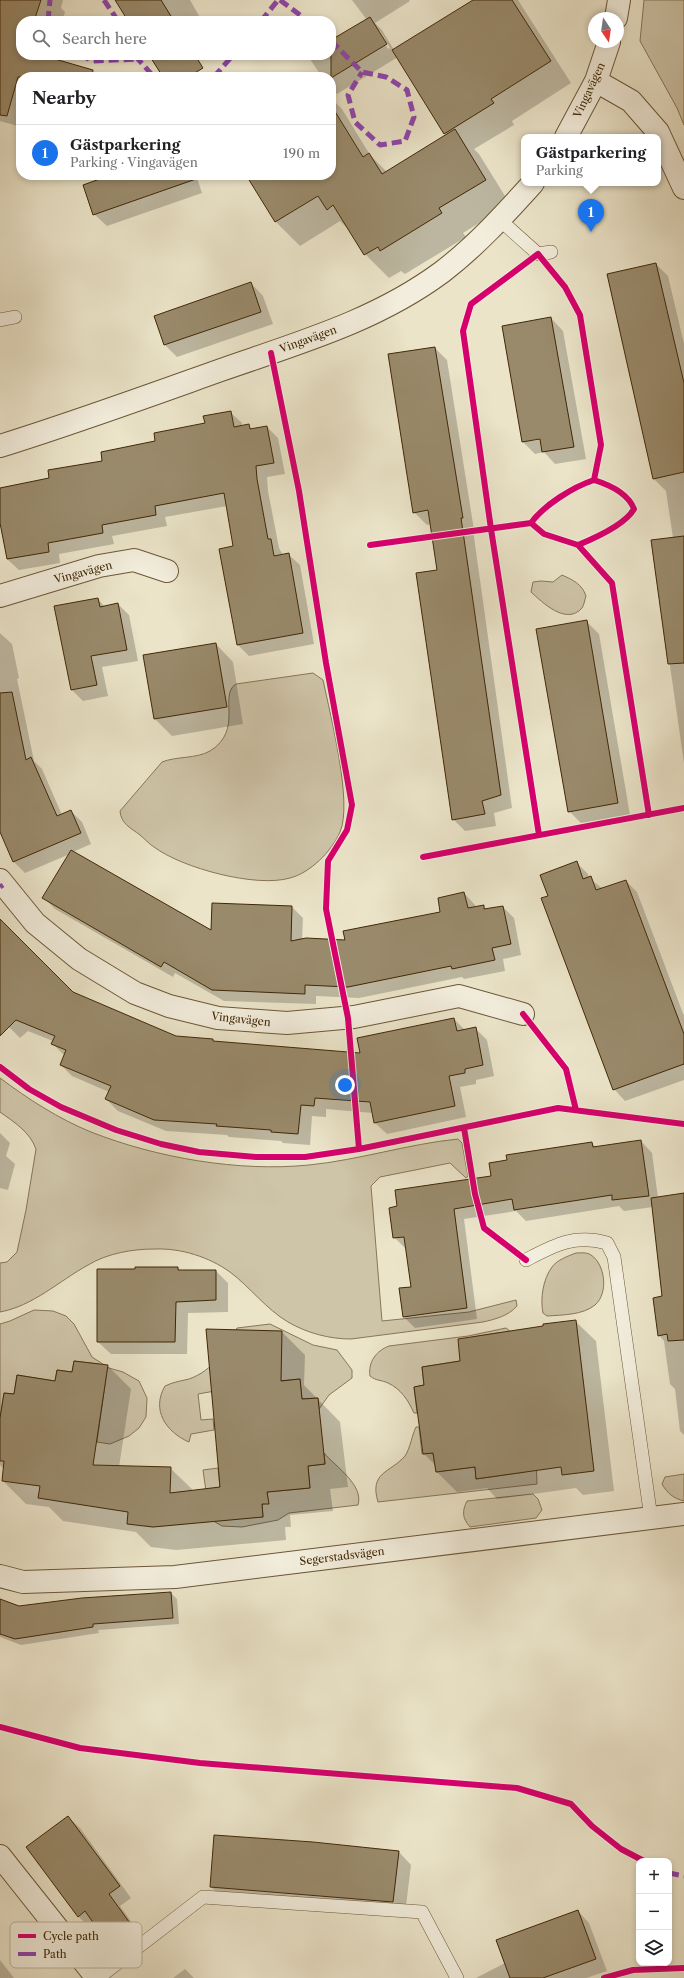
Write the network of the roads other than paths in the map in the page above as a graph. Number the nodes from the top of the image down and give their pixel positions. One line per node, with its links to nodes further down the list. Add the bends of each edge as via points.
1 (619, 0): 2 (street)
2 (617, 12)
3 (607, 48): 4 (street, Vingavägen)
4 (596, 81): 5 (street, Vingavägen); 6 (street, via 631,101)
5 (568, 134)
6 (659, 134)
7 (661, 138): 9 (street)
8 (530, 186): 10 (street, Vingavägen)
9 (684, 188)
10 (500, 220): 11 (lane, via 538,254); 14 (street, Vingavägen, via 442,272 383,309 325,335)
11 (551, 252)
12 (15, 317): 13 (lane)
13 (0, 320)
14 (0, 446)
15 (167, 571): 16 (street, Vingavägen, via 134,560 99,566)
16 (0, 596)
17 (0, 880): 18 (street, Vingavägen, via 35,923 79,960 135,993 169,1006 218,1018 287,1023 354,1017 459,996)
18 (523, 1014)
19 (526, 1260): 21 (lane, via 556,1244 570,1240 593,1239 607,1243 614,1257)
20 (684, 1514): 21 (street, Segerstadsvägen)
21 (651, 1518): 22 (street, Segerstadsvägen, via 175,1577 23,1582)
22 (0, 1576)
23 (0, 1856): 24 (street)
24 (53, 1922)
25 (142, 1944): 29 (lane, via 203,1897 422,1912)
26 (90, 1968): 28 (street)
27 (111, 1968): 28 (lane)
28 (98, 1978)
29 (457, 1978)

